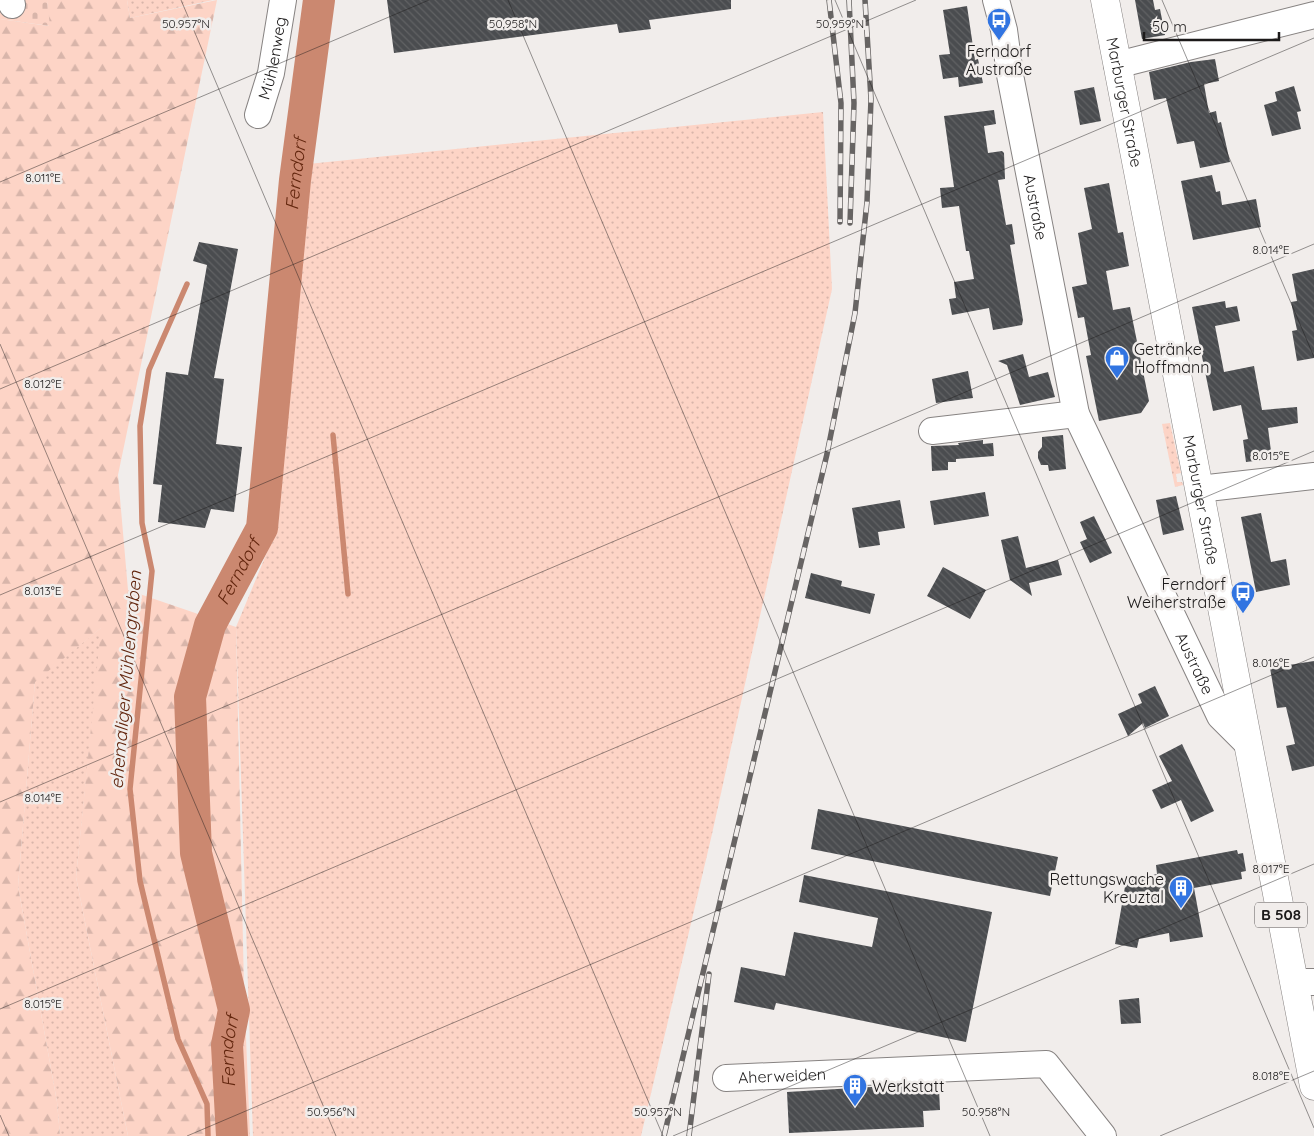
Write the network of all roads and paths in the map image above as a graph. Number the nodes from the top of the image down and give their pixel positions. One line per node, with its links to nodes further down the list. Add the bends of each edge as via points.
1 (283, 0): 6 (street, Mühlenweg, via 270,74)
2 (996, 0): 7 (street, Austraße)
3 (1105, 0): 5 (main road, Marburger Straße / B 508)
4 (1314, 15): 5 (street)
5 (1117, 65): 10 (main road, Marburger Straße / B 508)
6 (258, 115)
7 (1076, 414): 8 (street); 11 (street, Austraße, via 1220,716)
8 (932, 431)
9 (1314, 476): 10 (street)
10 (1199, 489): 11 (main road, Marburger Straße / B 508)
11 (1247, 743): 12 (main road, Marburger Straße / B 508)
12 (1304, 982): 14 (main road, Marburger Straße / B 508)
13 (726, 1078): 15 (street, Aherweiden, via 1046,1064)
14 (1314, 1086)
15 (1103, 1136)

